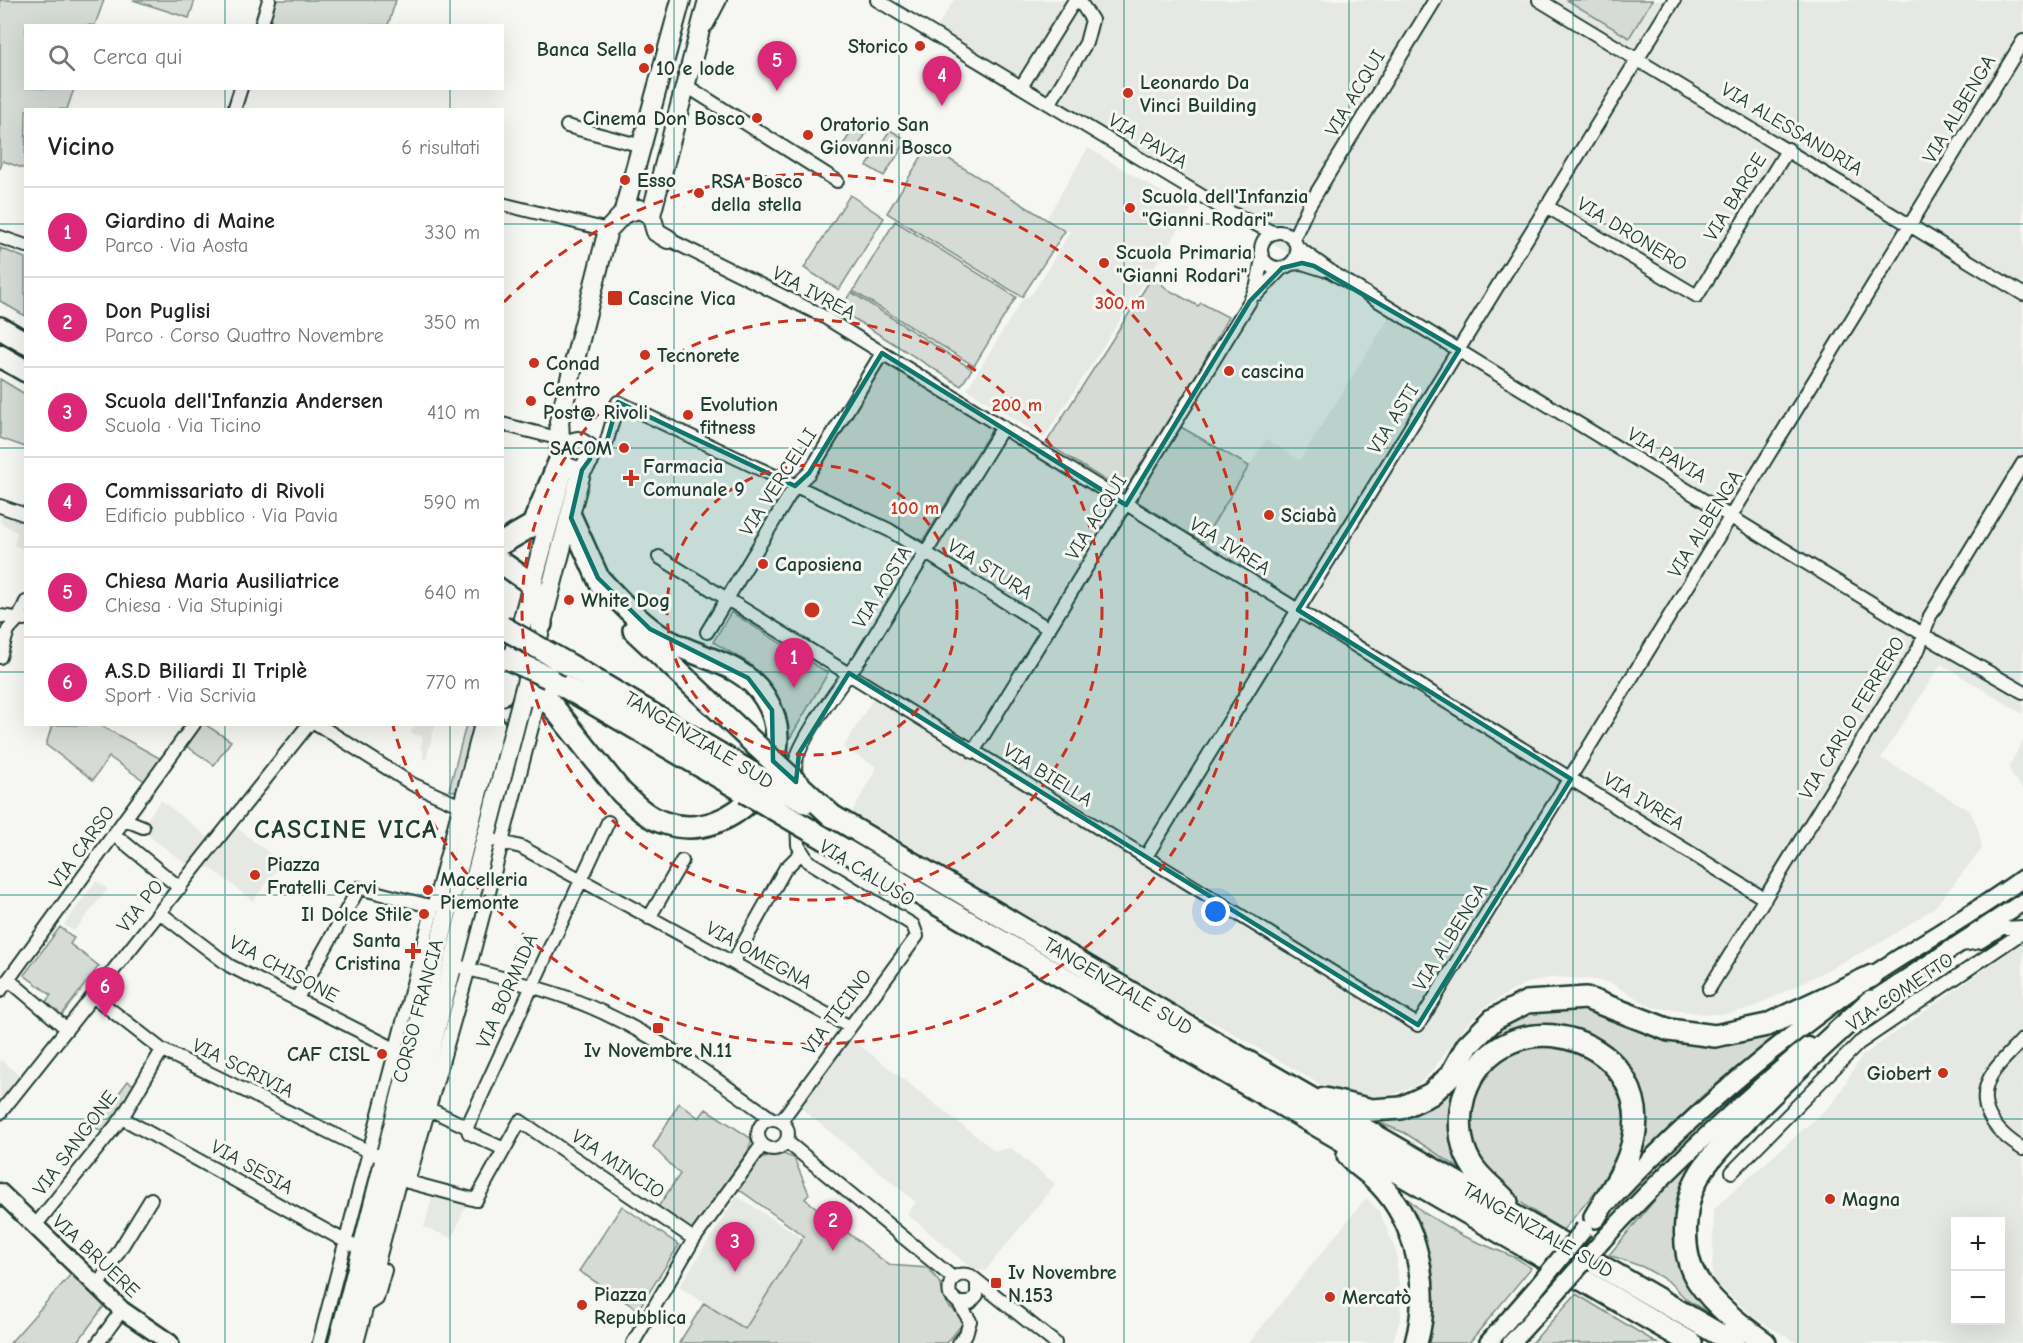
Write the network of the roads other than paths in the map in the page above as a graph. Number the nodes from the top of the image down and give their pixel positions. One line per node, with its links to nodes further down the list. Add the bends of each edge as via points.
1 (269, 0): 10 (street)
2 (681, 0): 20 (main road)
3 (708, 0): 12 (main road)
4 (720, 0): 12 (street)
5 (877, 0): 15 (street, VIA PAVIA)
6 (1077, 0): 15 (street); 17 (street, via 1092,20 1090,35)
7 (1435, 0): 25 (street, VIA ACQUI)
8 (1539, 0): 13 (street, VIA ALESSANDRIA)
9 (1674, 0): 13 (street, VIA ASTI)
10 (262, 24)
11 (2023, 41): 29 (street, VIA ALBENGA)
12 (693, 53): 14 (main road)
13 (1637, 59): 21 (street, VIA ALESSANDRIA); 24 (street, VIA ASTI)
14 (685, 84): 22 (street); 28 (main road)
15 (1022, 87): 17 (street, VIA PAVIA)
16 (239, 90): 18 (street)
17 (1050, 103): 26 (street, VIA PAVIA)
18 (235, 108)
19 (567, 126): 20 (street)
20 (642, 146): 27 (main road)
21 (1788, 149): 29 (street, VIA ALESSANDRIA); 40 (street, VIA BARGE)
22 (837, 181)
23 (504, 204): 30 (street)
24 (1546, 206): 40 (street, VIA DRONERO); 44 (street, VIA ASTI)
25 (1308, 207): 31 (street, VIA ACQUI); 34 (street, VIA ACQUI)
26 (1226, 211): 31 (street, VIA PAVIA); 36 (street, VIA PAVIA, via 1252,231)
27 (623, 214): 28 (main road, via 639,209); 30 (main road)
28 (651, 215): 33 (main road, via 656,232)
29 (1911, 225): 39 (street, VIA ALESSANDRIA); 57 (street, VIA ALBENGA)
30 (608, 230): 51 (main road, CORSO FRANCIA, via 559,422)
31 (1277, 232): 34 (street); 36 (street, via 1265,238)
32 (0, 237): 35 (street)
33 (668, 239): 45 (street, VIA IVREA, via 821,315)
34 (1295, 243): 37 (street, via 1296,256); 38 (street, VIA PAVIA)
35 (24, 245)
36 (1261, 254): 37 (street, via 1270,267); 41 (street, VIA ACQUI, via 1257,285)
37 (1286, 266): 38 (street, VIA PAVIA, via 1302,263); 41 (street, VIA ACQUI)
38 (1333, 273): 44 (street, VIA PAVIA)
39 (2023, 294)
40 (1697, 296)
41 (1250, 301): 54 (street, VIA ACQUI)
42 (0, 328): 43 (highway)
43 (24, 342)
44 (1459, 350): 57 (street, VIA PAVIA); 66 (street, VIA ASTI)
45 (882, 353): 50 (street, VIA IVREA); 53 (street, VIA VERCELLI, via 809,473)
46 (0, 356): 47 (highway)
47 (24, 370)
48 (618, 402): 51 (street, CORSO FRANCIA); 53 (street, VIA STURA)
49 (504, 425): 51 (street)
50 (1002, 427): 54 (street, VIA IVREA); 60 (street, VIA AOSTA)
51 (574, 453): 58 (main road, CORSO FRANCIA); 59 (highway, via 533,525); 64 (main road, CORSO FRANCIA)
52 (2023, 464): 73 (street, VIA CARLO FERRERO, via 1930,616)
53 (795, 486): 60 (street, VIA STURA, via 889,530); 65 (street, VIA VERCELLI)
54 (1126, 505): 66 (street, VIA IVREA); 71 (street, VIA ACQUI)
55 (0, 506): 56 (street)
56 (24, 514)
57 (1732, 517): 73 (street, VIA PAVIA); 84 (street, VIA ALBENGA)
58 (571, 518): 63 (highway); 69 (main road, CORSO FRANCIA)
59 (504, 542)
60 (926, 553): 71 (street, VIA STURA); 75 (street, VIA AOSTA)
61 (659, 556): 65 (street, VIA BIELLA)
62 (504, 564): 64 (highway)
63 (598, 578): 76 (highway, via 650,629 735,669 765,696 772,710 776,736 773,762 754,797 720,822 693,827 666,824 636,807 621,792 555,706); 87 (highway, bridge, via 616,612)
64 (532, 584): 69 (highway); 76 (main road, CORSO FRANCIA)
65 (727, 598): 72 (street, VIA VERCELLI); 75 (street, VIA BIELLA)
66 (1298, 610): 84 (street, VIA IVREA); 94 (street, VIA ASTI)
67 (0, 616): 68 (street)
68 (22, 619): 74 (street, via 8,630)
69 (541, 624): 92 (main road, CORSO FRANCIA, via 522,692 512,768)
70 (504, 628): 85 (highway, TANGENZIALE SUD, bridge, via 571,666)
71 (1049, 629): 83 (street, VIA ACQUI)
72 (707, 632)
73 (1924, 634): 77 (street, VIA PAVIA); 99 (street, VIA CARLO FERRERO)
74 (0, 657)
75 (849, 673): 83 (street, VIA BIELLA); 93 (street, VIA AOSTA, via 799,753 795,767)
76 (505, 674): 85 (highway, TANGENZIALE SUD, bridge, via 563,686)
77 (2020, 692)
78 (193, 726): 88 (street, VIA CARSO)
79 (307, 726): 98 (street, VIA PO)
80 (320, 726): 86 (street, via 412,784)
81 (481, 726): 86 (street, CORSO FRANCIA)
82 (494, 726): 86 (main road, CORSO FRANCIA)
83 (973, 752): 94 (street, VIA BIELLA)
84 (1571, 778): 99 (street, VIA IVREA); 118 (street, VIA ALBENGA)
85 (750, 783): 87 (highway, TANGENZIALE SUD, bridge); 130 (highway, TANGENZIALE SUD, bridge, via 846,851)
86 (467, 809): 101 (street, CORSO FRANCIA); 108 (main road, CORSO FRANCIA)
87 (832, 816): 124 (highway, TANGENZIALE SUD)
88 (126, 820): 90 (street); 91 (street, VIA CARSO)
89 (608, 822): 97 (street, VIA BORMIDA)
90 (143, 827)
91 (116, 835): 98 (street); 111 (street, VIA CARSO)
92 (494, 840): 97 (street, VIA OMEGNA, via 520,847); 108 (main road, CORSO FRANCIA)
93 (801, 853): 104 (street, VIA CALUSO, via 817,867); 109 (street, via 784,869)
94 (1145, 858): 118 (street, VIA BIELLA)
95 (682, 861): 103 (street)
96 (2023, 878): 110 (main road)
97 (579, 880): 103 (street, VIA OMEGNA); 112 (street, VIA BORMIDA)
98 (180, 888): 102 (street, VIA PO)
99 (1766, 898): 113 (street, VIA CARLO FERRERO)
100 (2023, 902): 107 (main road)
101 (434, 908): 108 (street, CORSO FRANCIA); 116 (street, via 359,888)
102 (159, 912): 115 (street, VIA PO); 116 (street, VIA CHISONE, via 230,966)
103 (649, 918): 109 (street, VIA OMEGNA)
104 (913, 925): 119 (street, VIA TICINO, via 917,936 914,942)
105 (2023, 927): 107 (street, VIA COMETTO, via 2002,928 1980,942)
106 (2023, 932): 136 (street, VIA COMETTO, via 1859,1043)
107 (1960, 945): 117 (main road)
108 (445, 962): 112 (street); 123 (main road, CORSO FRANCIA); 125 (main road, CORSO FRANCIA)
109 (733, 962): 119 (street, VIA OMEGNA)
110 (1872, 976): 124 (highway, via 1767,1025 1714,1036 1670,1030 1586,998 1527,1002 1494,1019 1467,1046 1451,1075 1431,1095 1401,1108 1372,1110); 141 (main road, via 1795,1033 1718,1098)
111 (9, 980): 114 (street, VIA CARSO); 120 (street)
112 (531, 986): 128 (street, via 583,1004 649,1036); 129 (street, VIA BORMIDA)
113 (1709, 989)
114 (0, 991)
115 (93, 996): 120 (street, VIA PO); 122 (street, VIA SCRIVIA)
116 (297, 998): 123 (street, VIA CHISONE)
117 (1871, 1000): 163 (main road, bridge, via 1810,1045 1679,1159); 167 (highway, via 1717,1151 1690,1194 1685,1226 1697,1280 1718,1305)
118 (1418, 1025)
119 (850, 1027): 128 (street, VIA TICINO)
120 (68, 1029): 126 (street, VIA PO)
121 (2023, 1039): 134 (street, via 1993,1072 1985,1096 1988,1116 1997,1130)
122 (162, 1050): 127 (street, VIA SANGONE); 135 (street, VIA SCRIVIA)
123 (402, 1053): 135 (main road, CORSO FRANCIA)
124 (1301, 1094): 140 (highway, TANGENZIALE SUD)
125 (422, 1106): 129 (street); 137 (main road, CORSO FRANCIA)
126 (0, 1113)
127 (122, 1118): 142 (street, VIA SANGONE); 144 (street, VIA SESIA)
128 (776, 1120): 131 (street, via 788,1132); 132 (street, via 763,1122 758,1131)
129 (467, 1126): 133 (street, via 469,1133)
130 (1328, 1132): 152 (highway, TANGENZIALE SUD); 161 (highway, via 1392,1198 1410,1235 1422,1299)
131 (786, 1141): 132 (street, via 775,1149); 145 (street)
132 (762, 1144): 143 (street)
133 (504, 1149): 137 (street, via 476,1200); 143 (street, VIA MINCIO, via 520,1121)
134 (2023, 1149)
135 (377, 1156): 144 (main road, CORSO FRANCIA)
136 (1732, 1172)
137 (403, 1181): 157 (main road, CORSO FRANCIA)
138 (0, 1192): 142 (main road, VIA BRUERE)
139 (151, 1199): 147 (street)
140 (1523, 1221): 141 (highway, via 1470,1162 1460,1115 1468,1085 1486,1061 1515,1041 1547,1034 1583,1042 1598,1050 1613,1063 1632,1097 1634,1134 1630,1152); 166 (highway, TANGENZIALE SUD)
141 (1590, 1223): 162 (main road, bridge)
142 (34, 1227): 147 (main road, VIA BRUERE)
143 (694, 1239): 158 (street)
144 (354, 1246): 155 (street, CORSO FRANCIA); 156 (main road, CORSO FRANCIA)
145 (953, 1278): 146 (street, via 966,1274); 150 (street, via 949,1290)
146 (977, 1282): 148 (street); 149 (street)
147 (98, 1285): 151 (main road, VIA BRUERE)
148 (977, 1295): 149 (street); 150 (street, via 970,1303)
149 (1002, 1300): 160 (street)
150 (959, 1303): 159 (street, via 970,1321)
151 (122, 1310): 153 (street); 154 (main road, VIA BRUERE)
152 (1645, 1318): 164 (highway); 165 (highway, TANGENZIALE SUD)
153 (98, 1343)
154 (170, 1343)
155 (320, 1343)
156 (338, 1343)
157 (354, 1343)
158 (633, 1343)
159 (959, 1343)
160 (1054, 1343)
161 (1416, 1343)
162 (1488, 1343)
163 (1511, 1343)
164 (1668, 1343)
165 (1691, 1343)
166 (1734, 1343)
167 (1765, 1343)

